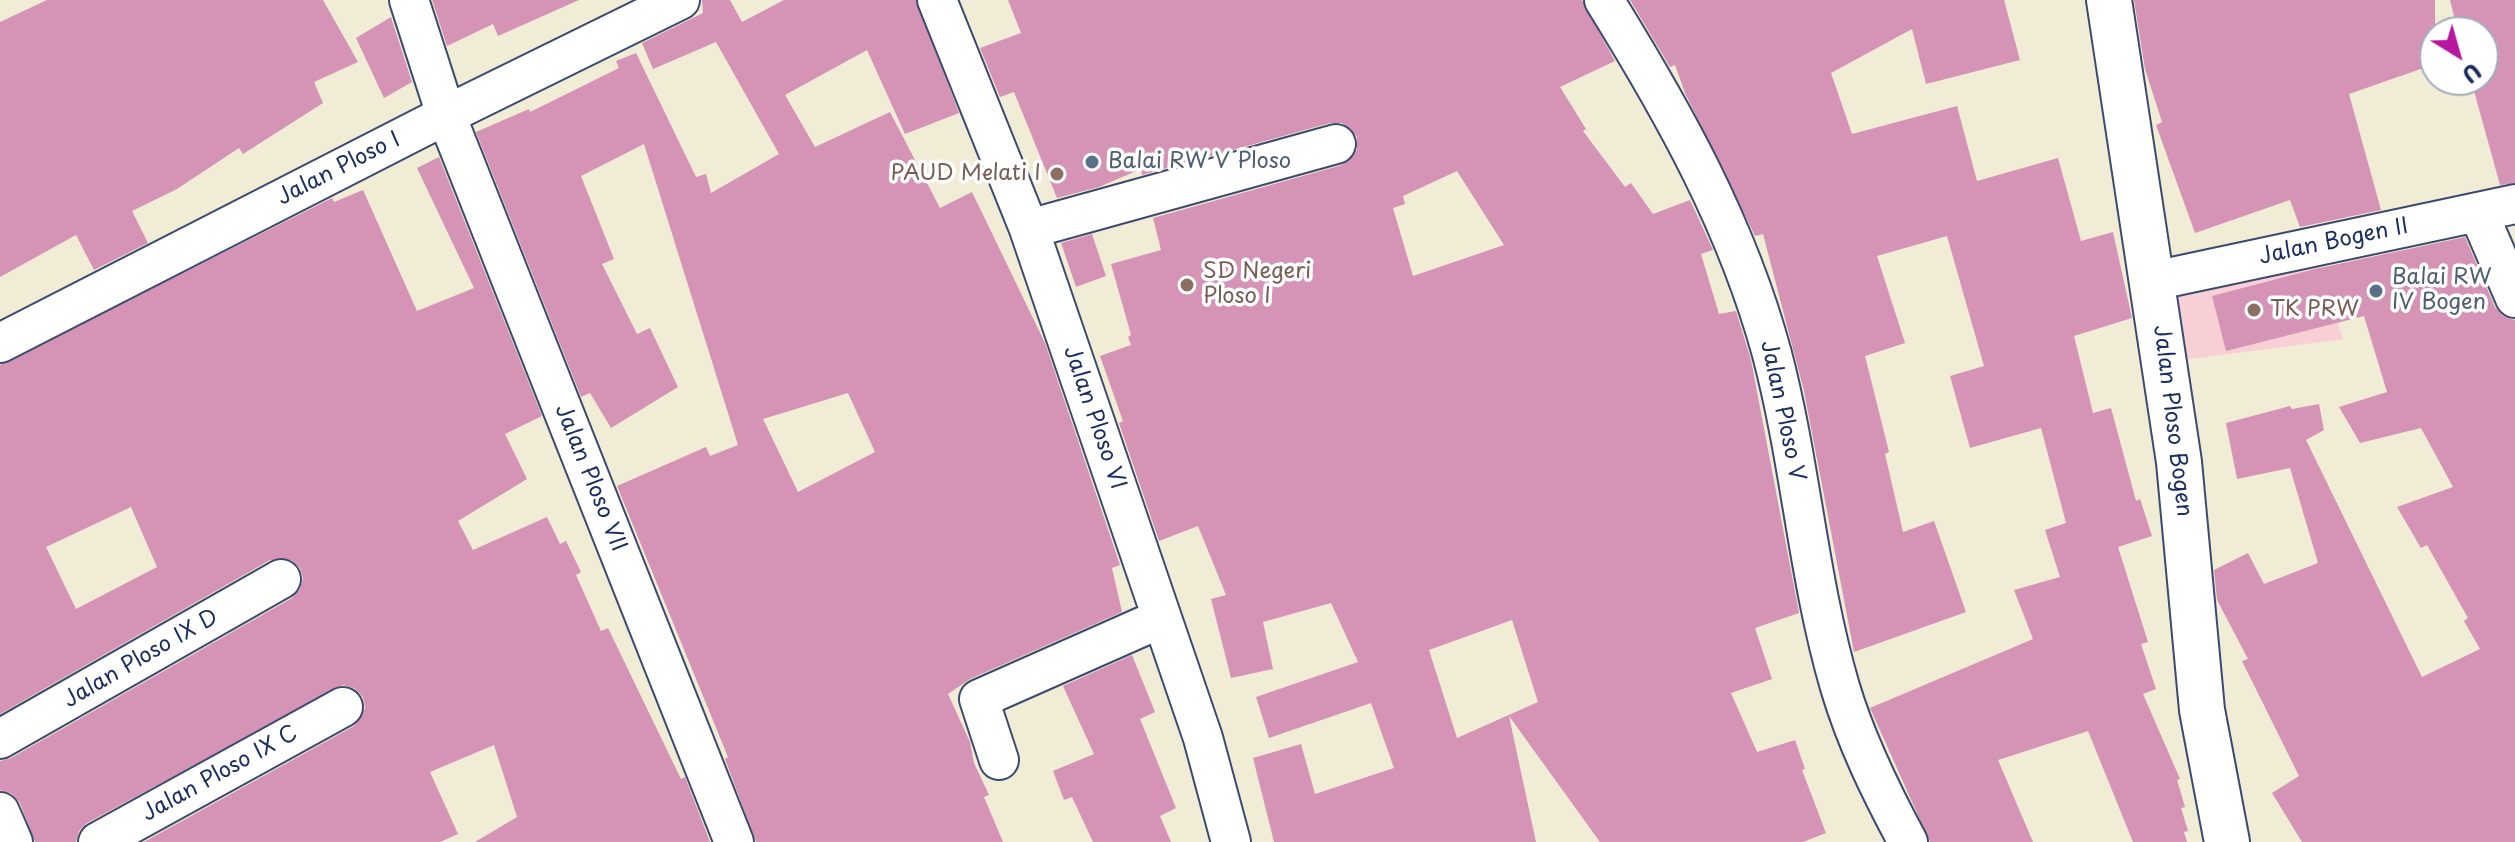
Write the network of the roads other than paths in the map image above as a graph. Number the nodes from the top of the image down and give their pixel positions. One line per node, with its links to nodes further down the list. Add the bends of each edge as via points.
1 (409, 0): 6 (street, Jalan Ploso VII)
2 (680, 0): 6 (street, Jalan Ploso I)
3 (937, 0): 10 (street, Jalan Ploso VI)
4 (1604, 0): 24 (street, Jalan Ploso V, via 1667,103 1735,241 1772,354 1840,686 1864,755)
5 (2109, 0): 11 (street, Jalan Ploso Bogen)
6 (446, 115): 13 (street, Jalan Ploso I); 22 (street, Jalan Ploso VII)
7 (1336, 144): 10 (street)
8 (2515, 204): 9 (street, Jalan Bogen II)
9 (2478, 212): 11 (street, Jalan Bogen II); 12 (street)
10 (1029, 229): 15 (street, Jalan Ploso VI)
11 (2153, 281): 25 (street, Jalan Ploso Bogen, via 2179,462 2202,710)
12 (2515, 298)
13 (0, 343)
14 (281, 579): 17 (street, Jalan Ploso IX D)
15 (1162, 618): 18 (street, via 979,699); 23 (street, Jalan Ploso VI)
16 (343, 707): 21 (street, Jalan Ploso IX C)
17 (0, 739)
18 (999, 760)
19 (0, 812): 20 (street)
20 (13, 842)
21 (98, 842)
22 (734, 842)
23 (1231, 842)
24 (1908, 842)
25 (2227, 842)

